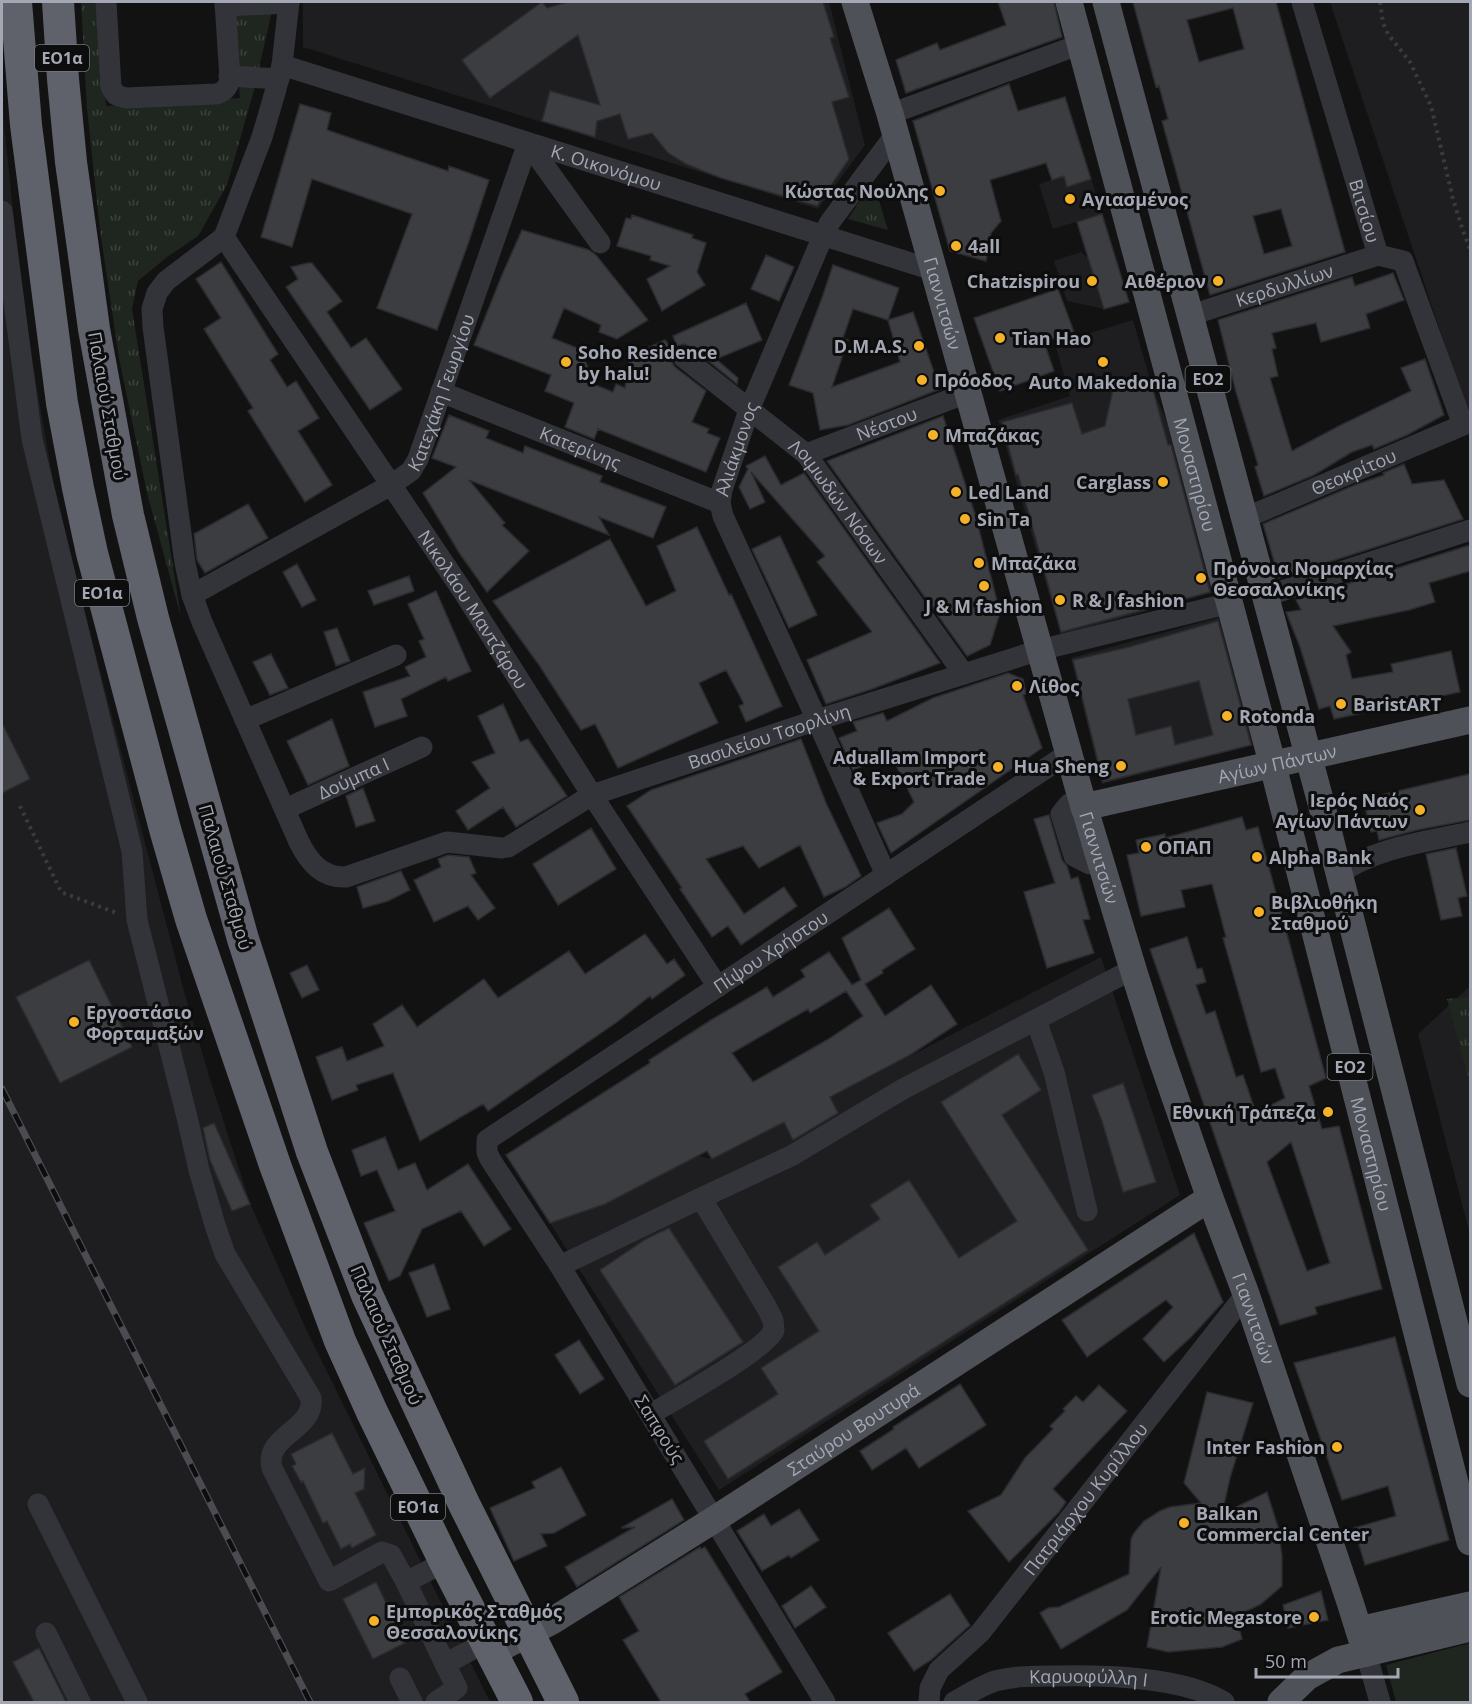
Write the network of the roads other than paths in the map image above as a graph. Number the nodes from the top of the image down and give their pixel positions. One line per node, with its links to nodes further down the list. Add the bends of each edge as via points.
1 (16, 2): 67 (highway, ΕΟ1α, via 26,125 62,403 92,553 165,829 195,930 327,1308 372,1412)
2 (58, 2): 72 (highway, Παλαιού Σταθμού / ΕΟ1α, via 81,237 128,515 243,939 312,1152 368,1295)
3 (106, 2): 12 (street, via 111,85 116,95 126,98 216,94 226,89)
4 (288, 2): 9 (street); 11 (street)
5 (855, 2): 13 (main road, Γιαννιτσών)
6 (1070, 2): 10 (main road, Μοναστηρίου / ΕΟ2)
7 (1106, 2): 21 (main road, Μοναστηρίου / ΕΟ2)
8 (1302, 2): 19 (street, Βιτσίου)
9 (228, 4): 12 (street)
10 (1081, 45): 13 (street); 34 (main road, Μοναστηρίου / ΕΟ2)
11 (281, 72): 12 (street, Κ. Οικονόμου); 14 (street, Κ. Οικονόμου); 17 (street, via 262,137)
12 (234, 76)
13 (893, 124): 16 (street, Αλιάκμονος); 20 (main road, Γιαννιτσών)
14 (528, 143): 16 (street, Κ. Οικονόμου); 18 (street); 23 (street, Κατεχάκη Γεωργίου)
15 (2, 211): 68 (street, via 32,439 132,851 137,920 199,1170 225,1254 311,1398 309,1414 272,1451 270,1462 329,1581 382,1552 391,1555)
16 (823, 236): 20 (street, Κ. Οικονόμου); 25 (street, Αλιάκμονος)
17 (224, 237): 28 (street, Νικολάου Μαντζάρου); 32 (street, via 166,281 152,309)
18 (600, 243)
19 (1378, 255): 21 (street, Κερδυλλίων); 26 (street, Βιτσίου, via 1403,261)
20 (933, 270): 24 (main road, Γιαννιτσών)
21 (1191, 315): 30 (main road, Μοναστηρίου / ΕΟ2)
22 (683, 357): 25 (street, Λοιμωδών Νόσων)
23 (441, 392): 28 (street, Κατεχάκη Γεωργίου, via 415,465); 29 (street, Κατερίνης)
24 (967, 393): 27 (street, Νέστου); 35 (main road, Γιαννιτσών)
25 (749, 410): 27 (street, Λοιμωδών Νόσων); 29 (street, Αλιάκμονος)
26 (1467, 426): 30 (street, Θεοκρίτου)
27 (806, 454): 37 (street, Λοιμωδών Νόσων)
28 (391, 485): 32 (street, Κατεχάκη Γεωργίου); 45 (street, Νικολάου Μαντζάρου)
29 (720, 503): 39 (street, Αλιάκμονος)
30 (1245, 518): 33 (main road, Μοναστηρίου / ΕΟ2)
31 (1470, 530): 33 (street)
32 (192, 595): 38 (street)
33 (1266, 596): 43 (main road, Μοναστηρίου / ΕΟ2)
34 (1230, 603): 35 (street, Βασιλείου Τσορλίνη); 44 (main road, Μοναστηρίου / ΕΟ2)
35 (1040, 651): 37 (street, Βασιλείου Τσορλίνη); 42 (main road, Γιαννιτσών)
36 (396, 655): 38 (street)
37 (964, 674): 39 (street, Βασιλείου Τσορλίνη)
38 (245, 720): 47 (street)
39 (817, 720): 45 (street, Βασιλείου Τσορλίνη); 51 (street, Αλιάκμονος)
40 (1470, 720): 43 (main road, Αγίων Πάντων)
41 (422, 747): 47 (street, Δούμπα Ι)
42 (1069, 753): 46 (main road, Γιαννιτσών); 51 (street, Πίψου Χρήστου)
43 (1309, 758): 44 (main road, Αγίων Πάντων); 50 (main road, Μοναστηρίου / ΕΟ2)
44 (1274, 766): 46 (main road, Αγίων Πάντων); 66 (main road, Μοναστηρίου / ΕΟ2)
45 (592, 795): 47 (street, Βασιλείου Τσορλίνη, via 511,846 447,842 346,877 333,876 311,862); 53 (street, Νικολάου Μαντζάρου)
46 (1076, 806): 49 (street, via 1061,814 1074,856); 52 (main road, Γιαννιτσών)
47 (285, 809)
48 (1470, 832): 50 (street, via 1390,850)
49 (1090, 864)
50 (1339, 874): 61 (main road, Μοναστηρίου / ΕΟ2)
51 (886, 875): 53 (street, Πίψου Χρήστου)
52 (1133, 969): 54 (street); 57 (main road, Γιαννιτσών)
53 (718, 987): 55 (street, Πίψου Χρήστου, via 488,1140)
54 (1036, 1020): 56 (street, via 903,1089 791,1156); 58 (street, via 1053,1072)
55 (490, 1159): 59 (street, Σαπφούς)
56 (701, 1198): 59 (street); 63 (street, via 767,1308 774,1330 770,1339 750,1354)
57 (1210, 1198): 60 (main road, Γιαννιτσών); 65 (main road, Σταύρου Βουτυρά)
58 (1087, 1211)
59 (560, 1266): 63 (street, Σαπφούς)
60 (1246, 1294): 73 (main road, Γιαννιτσών); 84 (street, Πατριάρχου Κυρίλλου, via 980,1633 939,1670 930,1688)
61 (1463, 1323): 62 (main road, Μοναστηρίου / ΕΟ2)
62 (1470, 1384)
63 (651, 1414): 65 (street, Σαπφούς)
64 (38, 1504): 78 (street)
65 (715, 1519): 72 (main road, Σταύρου Βουτυρά); 83 (street, Σαπφούς)
66 (1470, 1542)
67 (445, 1562): 68 (street); 74 (highway, ΕΟ1α)
68 (406, 1582): 75 (street)
69 (1470, 1605): 73 (main road)
70 (1470, 1628): 73 (main road)
71 (46, 1633): 77 (street)
72 (528, 1634): 74 (main road, Σταύρου Βουτυρά); 82 (highway, Παλαιού Σταθμού / ΕΟ1α)
73 (1362, 1641): 87 (main road, via 1318,1670); 88 (street, Γιαννιτσών)
74 (488, 1648): 75 (street); 81 (highway, ΕΟ1α)
75 (445, 1664): 80 (street, via 457,1688)
76 (400, 1678): 79 (street)
77 (80, 1702)
78 (137, 1702)
79 (412, 1702)
80 (436, 1702)
81 (517, 1702)
82 (563, 1702)
83 (825, 1702)
84 (929, 1702)
85 (954, 1702): 86 (street, Καρυοφύλλη Ι, via 981,1686 1013,1677 1101,1675 1179,1685)
86 (1224, 1702)
87 (1281, 1702)
88 (1380, 1702)

